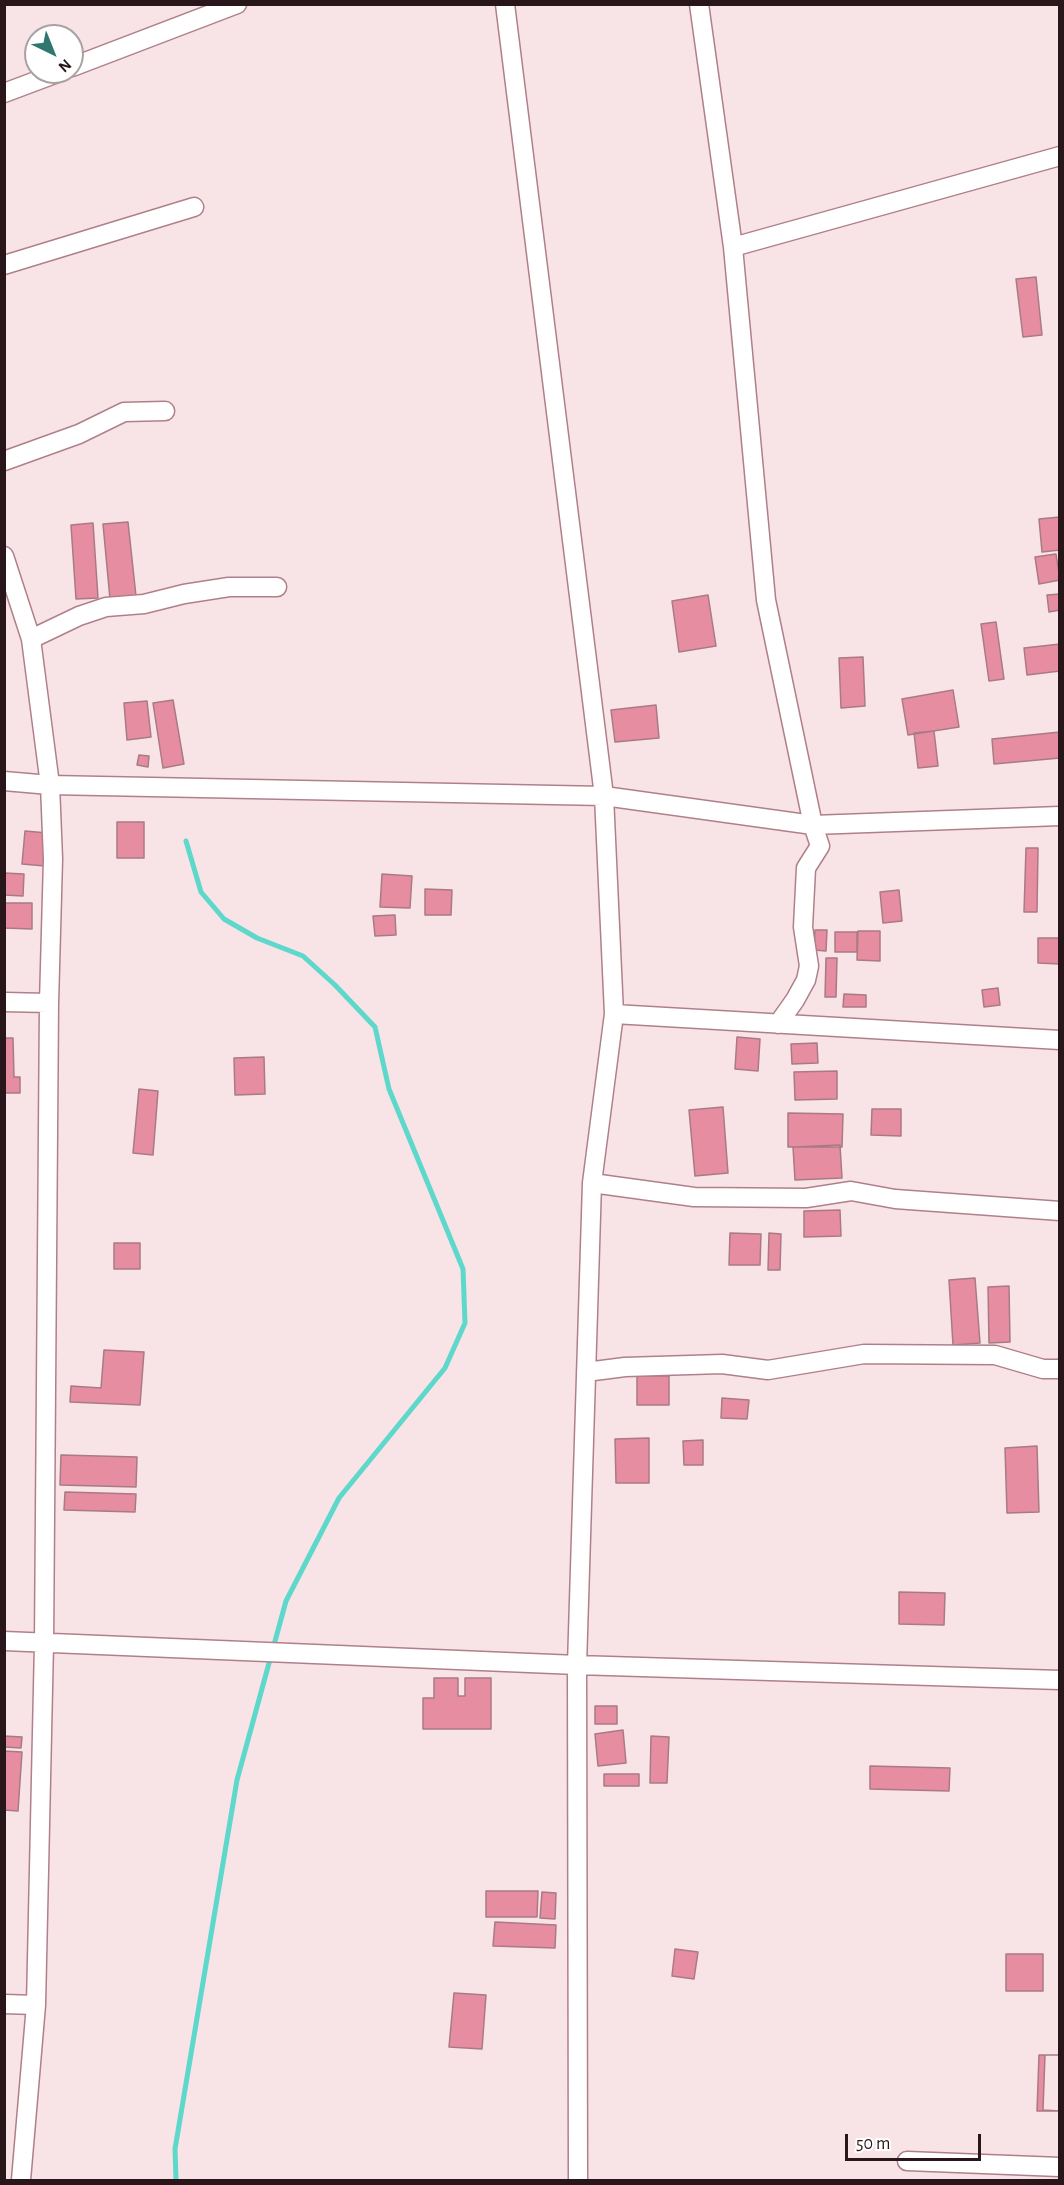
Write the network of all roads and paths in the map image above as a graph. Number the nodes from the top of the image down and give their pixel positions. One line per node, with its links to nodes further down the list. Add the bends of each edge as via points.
1 (237, 4): 4 (street)
2 (505, 4): 18 (street)
3 (699, 4): 9 (street)
4 (84, 62)
5 (28, 84): 6 (street)
6 (4, 93)
7 (1059, 156): 9 (street)
8 (194, 207): 10 (street)
9 (733, 247): 20 (street, via 766,600)
10 (4, 265)
11 (165, 411): 12 (street, via 124,412 79,434)
12 (4, 461)
13 (4, 556): 15 (street)
14 (277, 587): 15 (street, via 229,587 144,604 106,607)
15 (31, 639): 17 (street)
16 (4, 781): 17 (street)
17 (50, 785): 18 (street); 22 (street, via 53,860)
18 (604, 796): 20 (street); 23 (street)
19 (1059, 816): 20 (street)
20 (813, 825): 24 (street, via 819,846 806,868 803,927 809,966 806,980)
21 (4, 1002): 22 (street)
22 (49, 1003): 32 (street)
23 (614, 1014): 24 (street); 26 (street)
24 (778, 1024): 25 (street)
25 (1059, 1040)
26 (591, 1183): 27 (street, via 694,1197 806,1198 851,1191 895,1199); 30 (street)
27 (1059, 1212)
28 (1059, 1359): 29 (street)
29 (1051, 1369): 30 (street, via 994,1355 864,1354 768,1370 722,1364)
30 (586, 1372): 33 (street)
31 (4, 1641): 32 (street)
32 (44, 1643): 33 (street); 36 (street)
33 (577, 1665): 34 (street); 40 (street)
34 (1059, 1680)
35 (4, 2004): 36 (street)
36 (36, 2005): 39 (street)
37 (907, 2161): 38 (street)
38 (1059, 2167)
39 (21, 2181)
40 (578, 2181)

